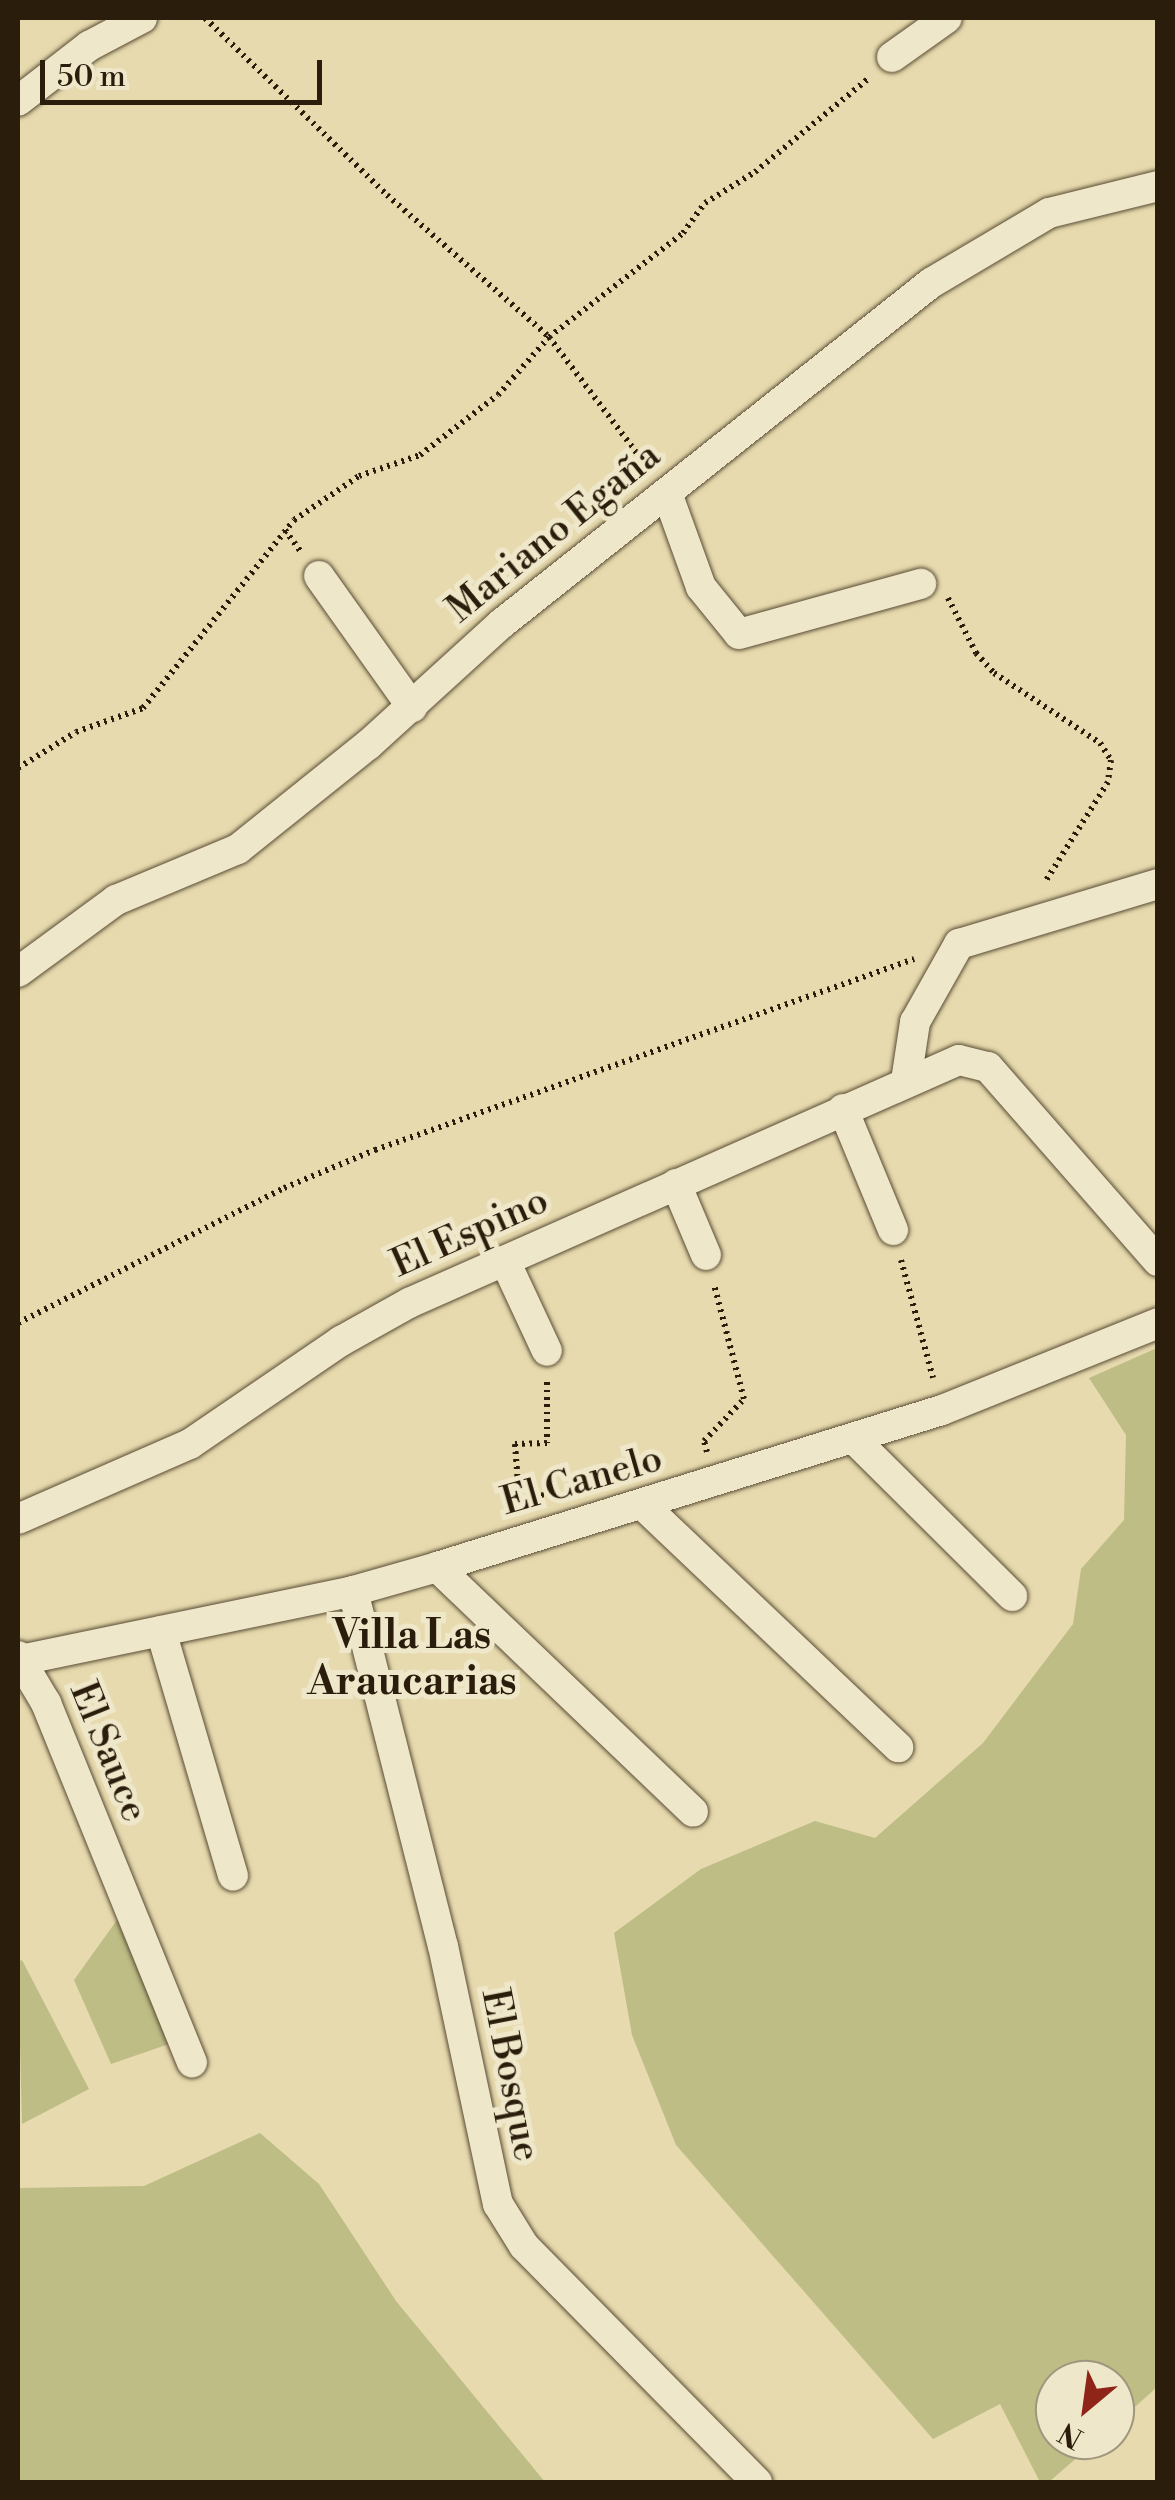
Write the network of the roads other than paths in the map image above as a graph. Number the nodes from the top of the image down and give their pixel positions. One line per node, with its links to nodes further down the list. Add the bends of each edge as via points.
1 (142, 18): 4 (street, via 88,46)
2 (947, 18): 3 (street)
3 (892, 57)
4 (18, 100)
5 (1158, 186): 6 (street, Mariano Egaña, via 1049,213 981,249)
6 (667, 492): 8 (street, via 701,587 739,634); 9 (street, Mariano Egaña, via 501,624)
7 (319, 576): 9 (street)
8 (922, 584)
9 (412, 708): 11 (street, Mariano Egaña, via 238,849 116,900)
10 (1158, 884): 12 (street, via 959,944 915,1022)
11 (18, 972)
12 (906, 1080): 13 (street, El Espino); 18 (street, El Espino, via 975,1060)
13 (843, 1110): 14 (street, El Espino); 15 (street)
14 (676, 1184): 16 (street); 17 (street, El Espino)
15 (893, 1230)
16 (706, 1255)
17 (505, 1261): 20 (street); 23 (street, El Espino, via 365,1326 158,1461)
18 (1158, 1261)
19 (1155, 1317): 21 (street, El Canelo, via 942,1410)
20 (547, 1351)
21 (854, 1439): 22 (street, El Canelo); 26 (street)
22 (643, 1505): 24 (street, El Canelo); 30 (street)
23 (18, 1519)
24 (436, 1566): 25 (street, El Canelo); 31 (street)
25 (353, 1591): 27 (street, El Canelo); 34 (street, El Bosque, via 443,1946 498,2204 524,2246)
26 (1012, 1596)
27 (161, 1632): 28 (street, El Canelo); 32 (street)
28 (19, 1658): 29 (street, El Sauce)
29 (28, 1693): 33 (street, El Sauce)
30 (898, 1747)
31 (692, 1812)
32 (233, 1876)
33 (192, 2062)
34 (739, 2476)

